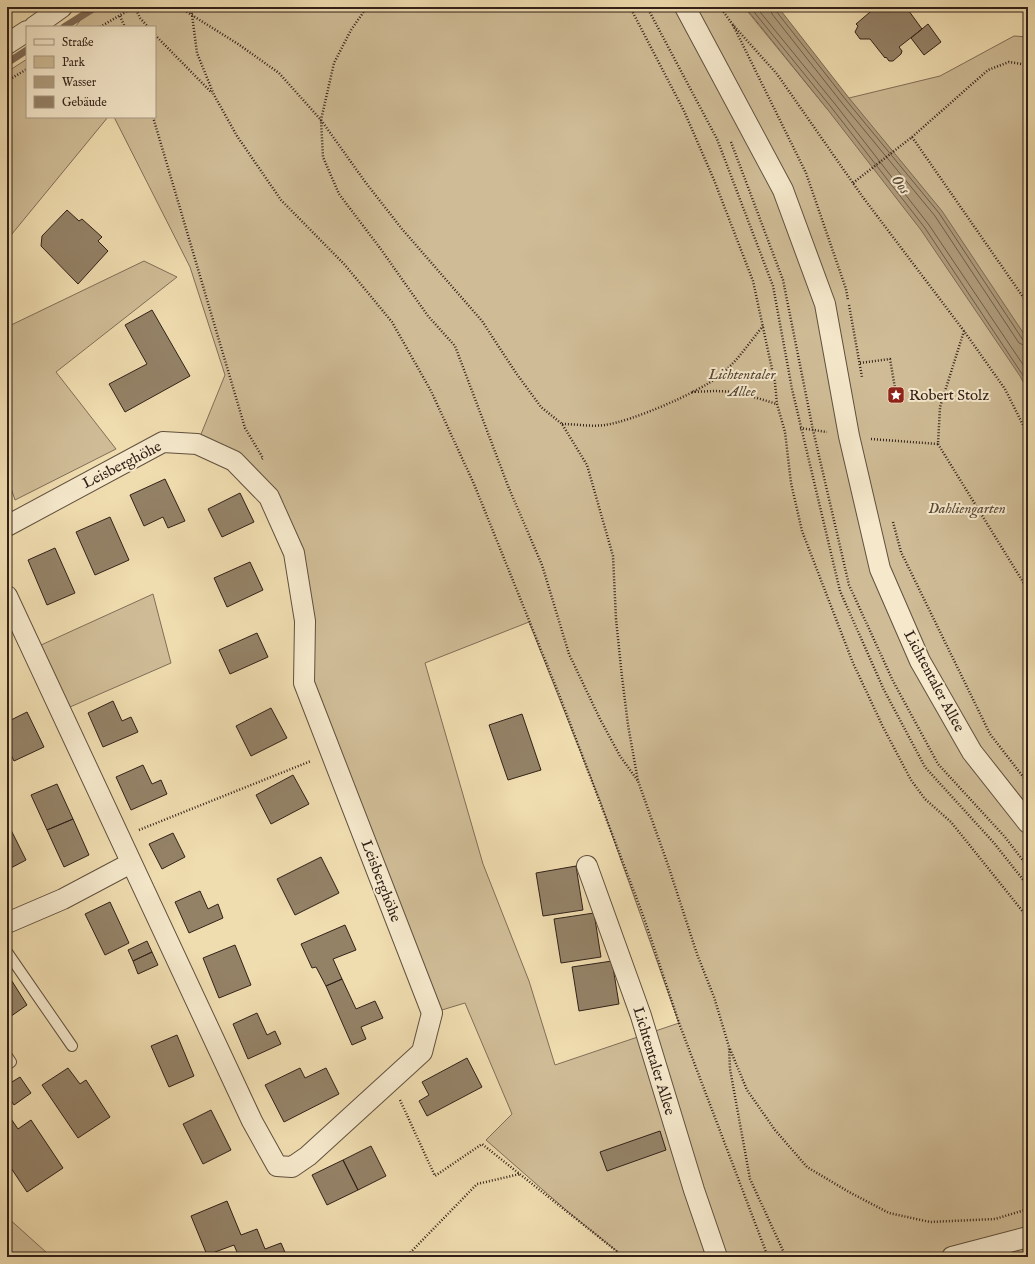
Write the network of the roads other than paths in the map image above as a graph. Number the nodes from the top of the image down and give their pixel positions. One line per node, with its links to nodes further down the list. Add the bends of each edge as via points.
1 (62, 7): 3 (street)
2 (684, 7): 8 (street, Lichtentaler Allee, via 782,190 825,304 849,436 880,569 920,661 972,752)
3 (35, 26)
4 (26, 32): 5 (street)
5 (7, 44)
6 (7, 526): 9 (street, Leisberghöhe, via 163,442 197,444 234,461 269,497 294,553 305,621 304,683 432,1013 422,1052 308,1156 292,1167 276,1171)
7 (7, 596): 9 (street, Leisberghöhe)
8 (1028, 823)
9 (131, 863): 11 (street, via 63,899)
10 (587, 866): 17 (street, Lichtentaler Allee, via 641,1016)
11 (7, 923)
12 (7, 952): 13 (lane)
13 (72, 1046)
14 (7, 1056): 15 (lane, via 11,1062)
15 (7, 1064)
16 (1028, 1237): 18 (street)
17 (717, 1257)
18 (952, 1257)

